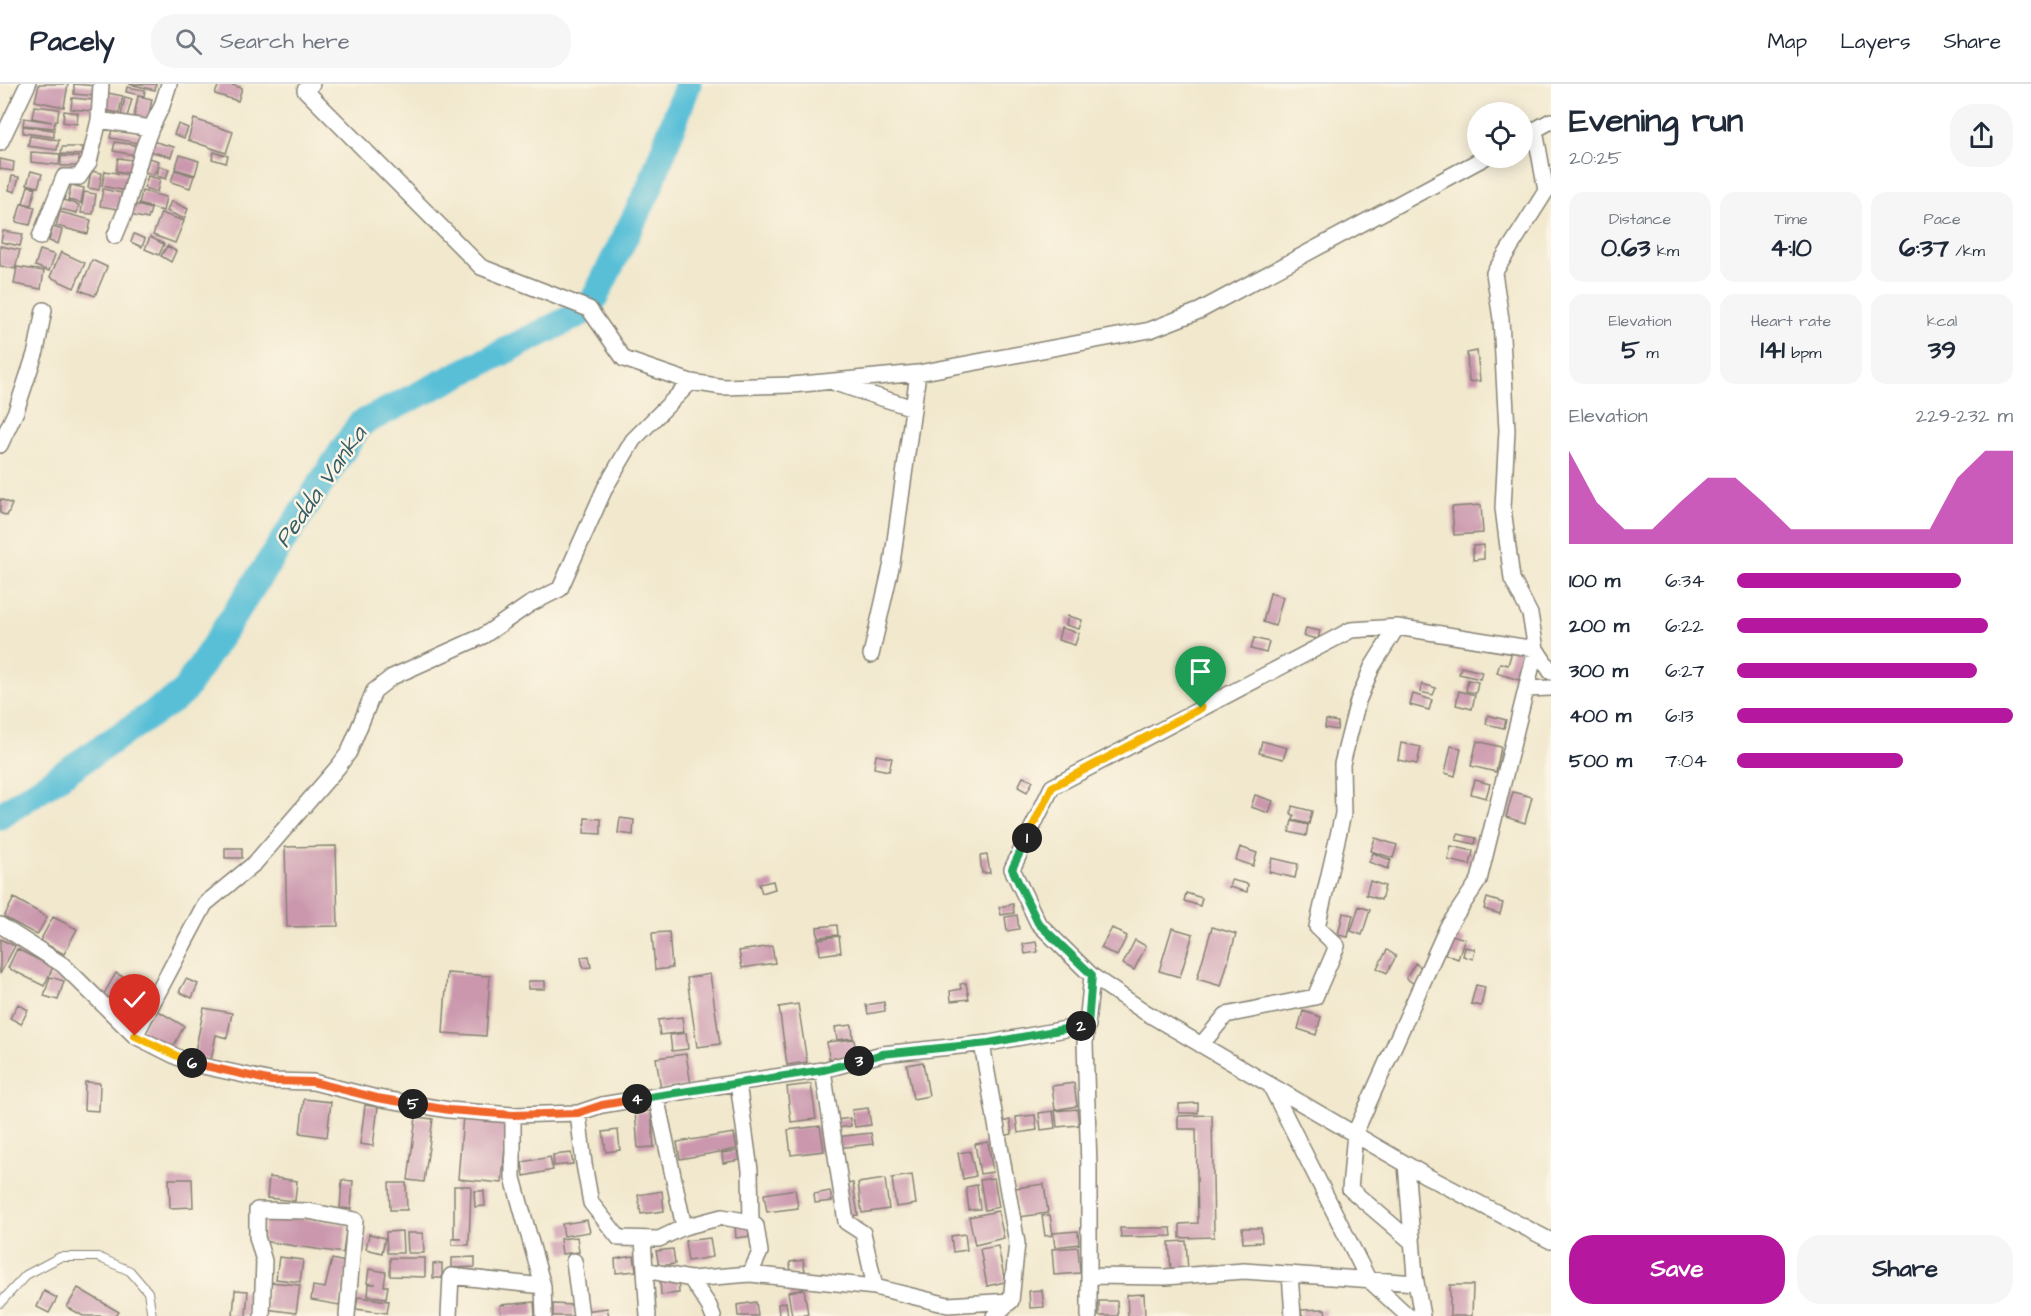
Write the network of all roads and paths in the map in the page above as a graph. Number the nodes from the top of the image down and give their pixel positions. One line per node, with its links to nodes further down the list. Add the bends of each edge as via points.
1 (27, 84): 9 (street)
2 (101, 84): 5 (street)
3 (168, 84): 7 (street)
4 (303, 86): 17 (street, via 481,267 589,309 624,359)
5 (99, 120): 7 (street); 13 (street, via 89,162 79,177 64,177)
6 (1551, 121): 8 (street)
7 (151, 128): 12 (street)
8 (1533, 132)
9 (0, 143)
10 (1533, 148): 21 (street, via 1546,192 1494,273 1501,319 1507,430 1503,508 1512,579 1530,614)
11 (1467, 167): 15 (street, via 1199,311 1150,330)
12 (115, 236)
13 (40, 237)
14 (44, 310): 19 (street, via 36,351)
15 (918, 373): 16 (street); 18 (street)
16 (826, 381): 17 (street, via 723,387); 18 (street)
17 (692, 382): 29 (street, via 633,440 605,488 560,589 483,636 392,677 374,691 349,752 338,767 255,864 205,904)
18 (913, 408): 22 (street, via 892,563)
19 (0, 445)
20 (1397, 627): 21 (street); 27 (street, via 1351,630 1052,787 1012,869 1038,923); 31 (street, via 1372,668 1358,701 1342,764 1343,814 1317,927 1337,946 1316,998 1226,1015)
21 (1536, 649): 23 (street); 25 (street)
22 (871, 656)
23 (1551, 672)
24 (1551, 688): 25 (street)
25 (1526, 689): 38 (street, via 1479,880 1447,928)
26 (0, 925): 29 (street, via 63,965)
27 (1092, 975): 28 (street); 31 (street)
28 (1088, 1025): 30 (street); 49 (street, via 1085,1044)
29 (135, 1036): 37 (street, via 189,1063 272,1081 313,1082 428,1107)
30 (982, 1044): 32 (street, via 882,1054); 56 (street, via 1017,1243)
31 (1201, 1045): 34 (street)
32 (823, 1070): 33 (street); 54 (street, via 846,1222 863,1233)
33 (738, 1083): 35 (street); 40 (street, via 750,1170)
34 (1270, 1085): 38 (street); 51 (street)
35 (656, 1096): 36 (street); 41 (street)
36 (578, 1113): 37 (street); 42 (street, via 591,1203 619,1238)
37 (513, 1115): 53 (street, via 513,1178)
38 (1355, 1133): 39 (street); 44 (street, via 1350,1189)
39 (1406, 1164): 43 (street); 44 (street)
40 (751, 1222): 41 (street, via 722,1216); 47 (street, via 756,1226 760,1252)
41 (684, 1227): 42 (street, via 659,1239)
42 (643, 1239): 46 (street)
43 (1551, 1241)
44 (1412, 1242): 52 (street)
45 (574, 1262): 62 (street)
46 (645, 1270): 50 (street); 63 (street)
47 (750, 1274): 50 (street); 54 (street)
48 (1290, 1274): 49 (street, via 1244,1271 1165,1277); 51 (street); 67 (street)
49 (1090, 1276): 66 (street)
50 (691, 1280): 64 (street)
51 (1368, 1280): 52 (street); 68 (street)
52 (1416, 1283): 69 (street)
53 (543, 1286): 60 (street, via 451,1276); 61 (street)
54 (875, 1287): 56 (street, via 948,1305)
55 (0, 1303): 57 (lane, via 26,1275 60,1257 98,1257 130,1271 148,1292)
56 (1012, 1308): 65 (street)
57 (152, 1316)
58 (262, 1316): 59 (street, via 264,1261 257,1210 308,1211 356,1220)
59 (347, 1316)
60 (448, 1316)
61 (544, 1316)
62 (581, 1316)
63 (648, 1316)
64 (713, 1316)
65 (994, 1316)
66 (1089, 1316)
67 (1293, 1316)
68 (1408, 1316)
69 (1422, 1316)

